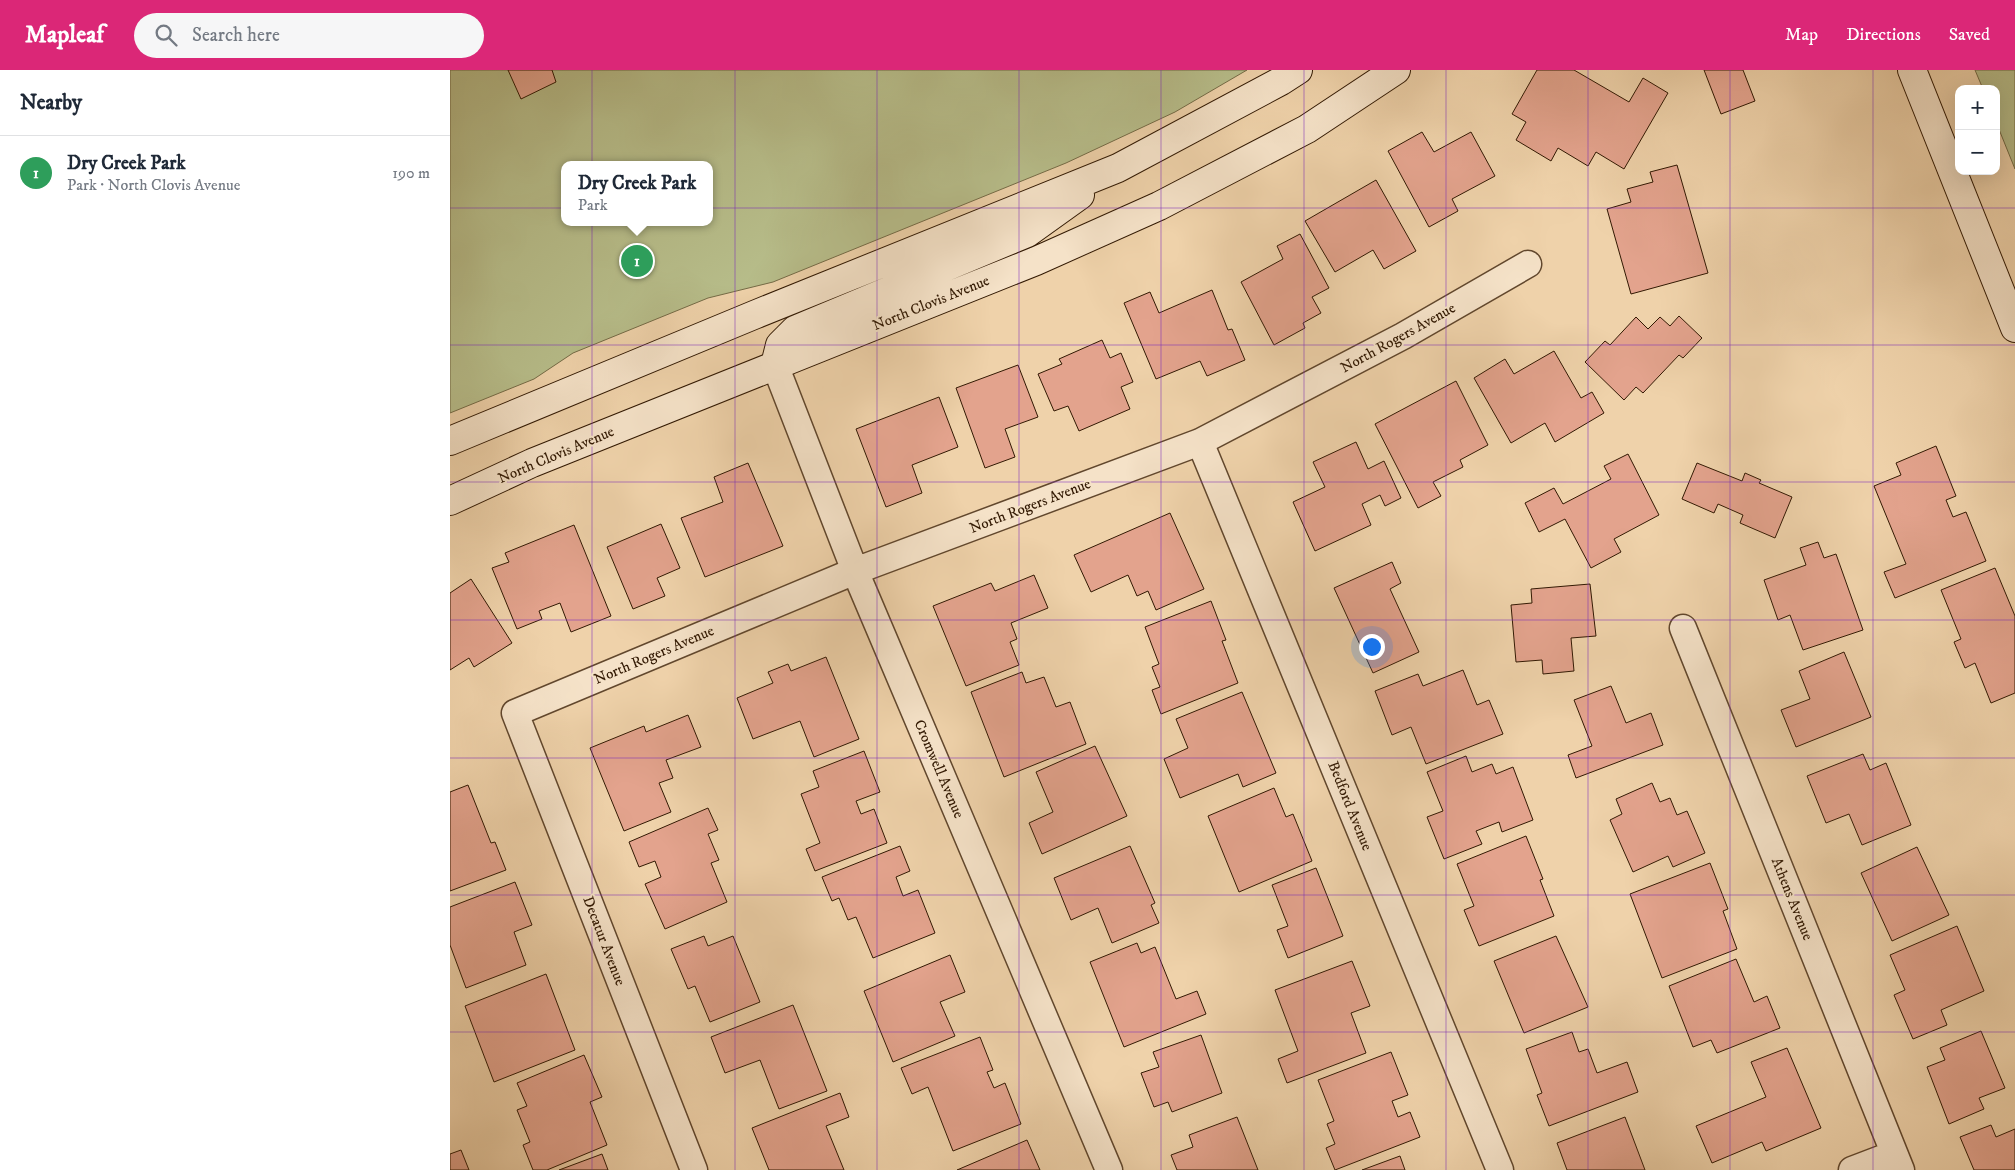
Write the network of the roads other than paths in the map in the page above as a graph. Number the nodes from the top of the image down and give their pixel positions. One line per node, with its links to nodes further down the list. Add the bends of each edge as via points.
1 (1298, 70): 4 (main road)
2 (1396, 70): 7 (main road, North Clovis Avenue, via 1307,129 1159,206 1036,261)
3 (1912, 70): 6 (main road)
4 (1118, 168): 7 (main road, via 1027,233 795,330 780,345); 8 (main road)
5 (1528, 264): 9 (street, North Rogers Avenue, via 1403,336)
6 (2015, 328)
7 (775, 365): 10 (main road, North Clovis Avenue, via 532,463); 11 (street, Cromwell Avenue)
8 (450, 441)
9 (1200, 442): 11 (street, North Rogers Avenue); 17 (street, Bedford Avenue)
10 (450, 501)
11 (856, 572): 13 (street, North Rogers Avenue); 16 (street, Cromwell Avenue)
12 (1682, 628): 14 (street, Athens Avenue)
13 (515, 713): 15 (street, Decatur Avenue)
14 (1898, 1162): 18 (street)
15 (694, 1170)
16 (1109, 1170)
17 (1500, 1170)
18 (1852, 1170)

